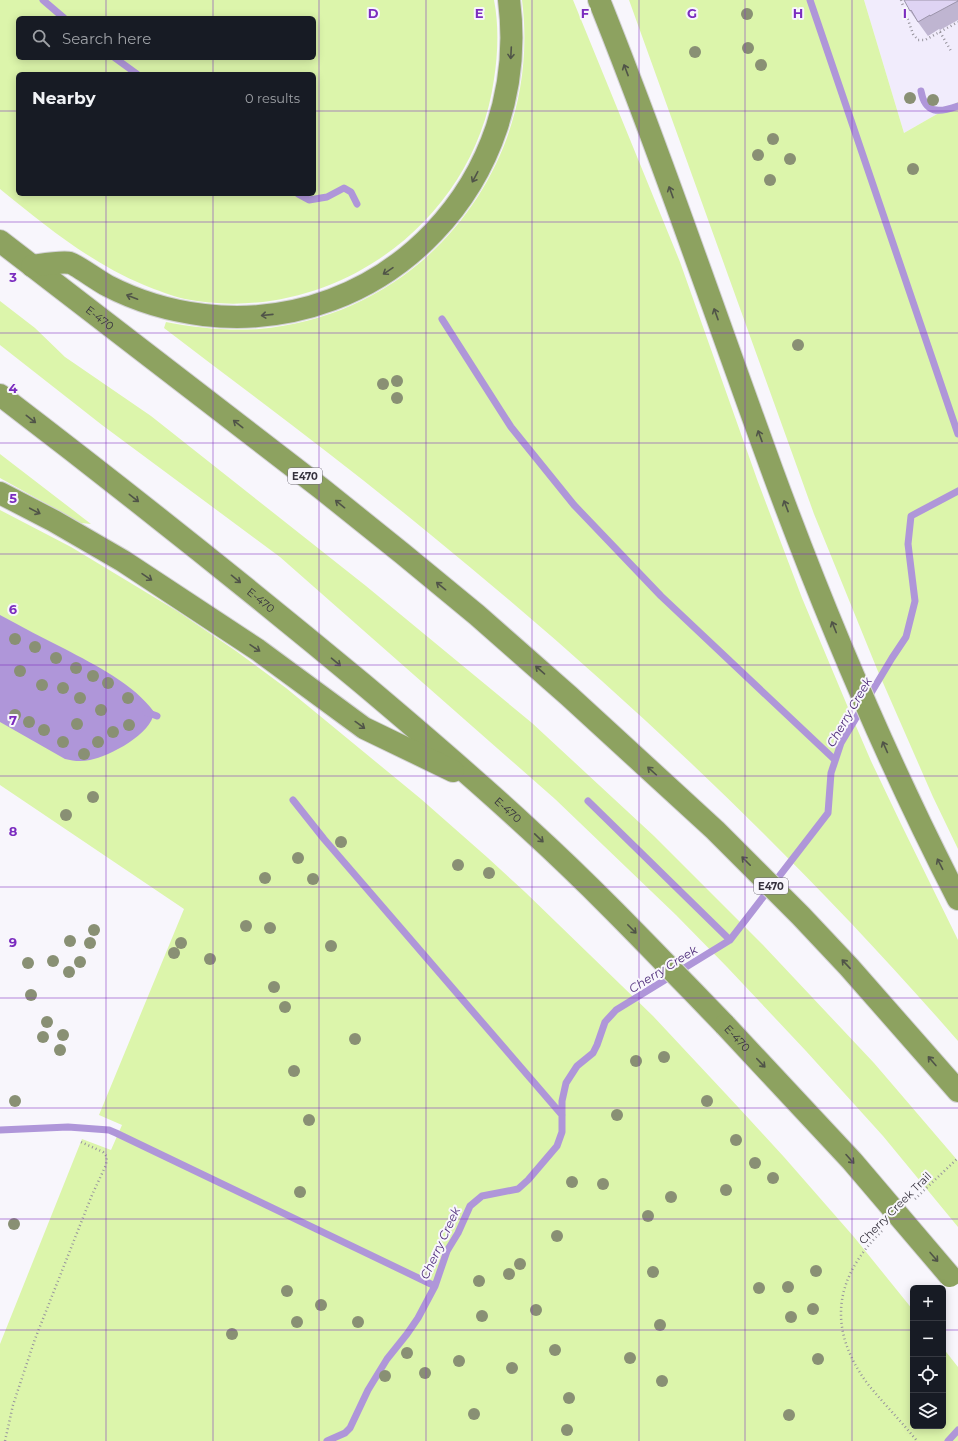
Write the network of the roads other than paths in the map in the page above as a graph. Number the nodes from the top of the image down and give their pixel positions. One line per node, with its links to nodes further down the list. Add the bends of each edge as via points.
1 (509, 0): 4 (highway, one-way to 4, via 512,46 508,81 499,123 488,153 472,184 441,225 401,261 372,280 339,296 299,309 277,314 215,316 178,311 130,296 70,263)
2 (599, 0): 8 (highway, one-way to 2, via 920,823 826,607 773,473)
3 (0, 241): 4 (highway, E-470 / E470)
4 (32, 266): 9 (highway, E-470 / E470, one-way to 4, via 790,905 715,830 569,696 397,549)
5 (0, 395): 7 (highway, E-470, one-way to 7, via 278,613)
6 (0, 493): 7 (highway, one-way to 7, via 123,561 258,650 364,728)
7 (479, 783): 10 (highway, E-470, one-way to 10, bridge, via 532,831 667,964 852,1161)
8 (958, 899)
9 (958, 1091)
10 (954, 1281)

